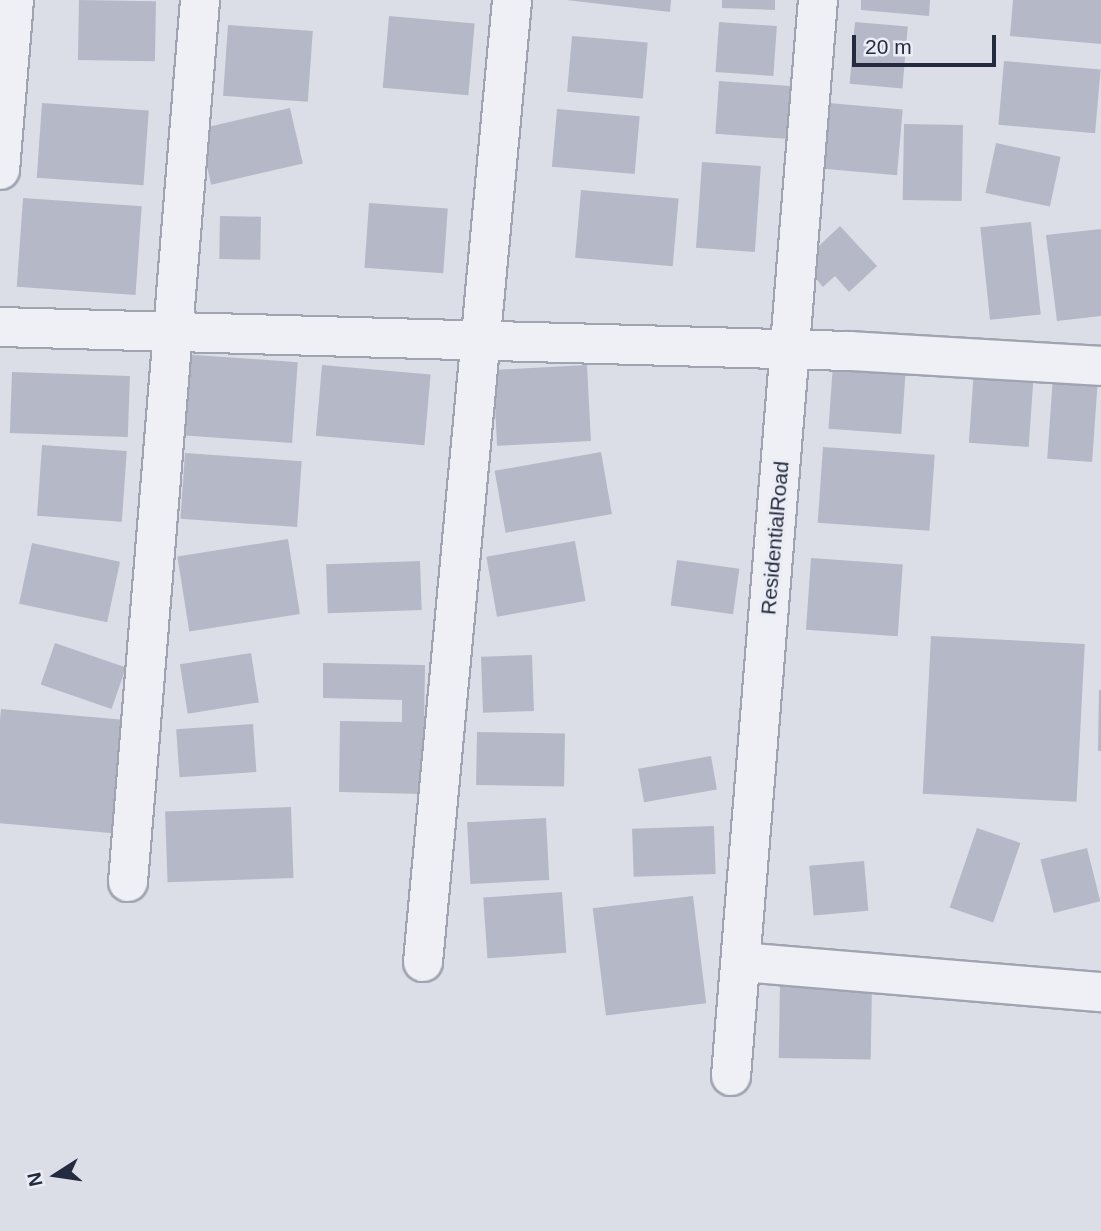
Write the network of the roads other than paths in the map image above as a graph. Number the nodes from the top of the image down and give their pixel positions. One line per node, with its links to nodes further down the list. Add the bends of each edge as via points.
1 (14, 0): 5 (street)
2 (201, 0): 7 (street)
3 (512, 0): 8 (street)
4 (818, 0): 9 (street, ResidentialRoad)
5 (0, 170)
6 (0, 327): 7 (street)
7 (173, 331): 8 (street); 11 (street)
8 (481, 341): 9 (street); 12 (street)
9 (790, 349): 10 (street); 13 (street, ResidentialRoad)
10 (1101, 366)
11 (128, 882)
12 (423, 962)
13 (741, 962): 14 (street); 15 (street, ResidentialRoad)
14 (1101, 992)
15 (731, 1076)

